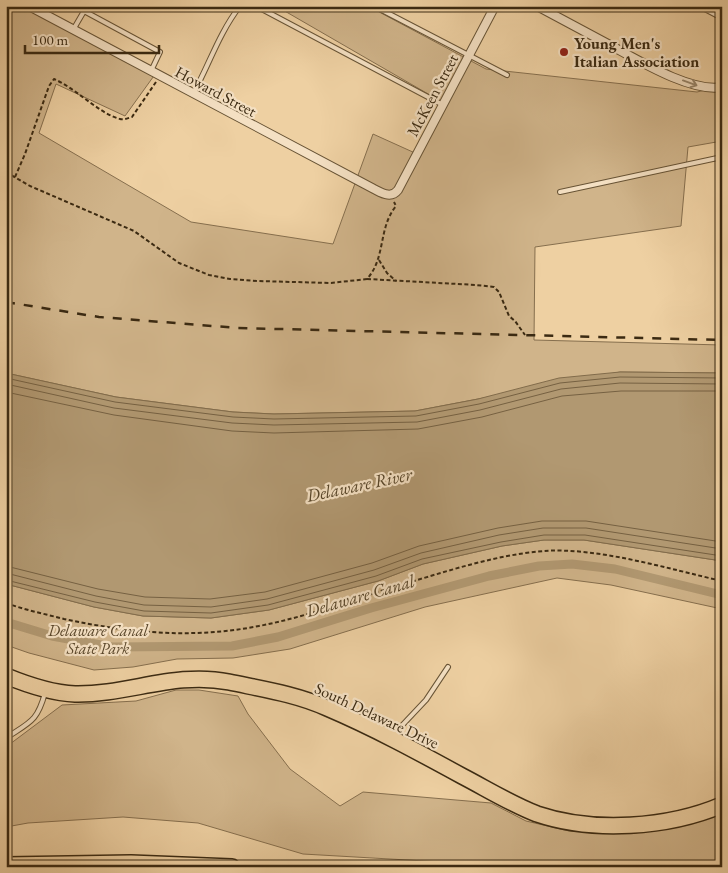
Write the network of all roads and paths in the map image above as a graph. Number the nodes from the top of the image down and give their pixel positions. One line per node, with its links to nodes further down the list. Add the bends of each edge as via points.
1 (29, 6): 10 (street, Howard Street)
2 (240, 6): 16 (lane)
3 (256, 6): 17 (lane)
4 (374, 6): 11 (lane)
5 (495, 6): 11 (street, McKeen Street)
6 (537, 6): 15 (street, one-way to 15, via 662,73 700,87)
7 (699, 6): 9 (lane)
8 (85, 8): 10 (lane); 12 (lane, via 160,52)
9 (722, 18)
10 (73, 30): 12 (street, Howard Street)
11 (469, 56): 14 (lane); 17 (street, McKeen Street)
12 (150, 71): 13 (street, Howard Street)
13 (160, 76): 16 (street, Howard Street); 20 (path, via 132,117 122,119 54,79)
14 (507, 76)
15 (722, 87)
16 (193, 94): 22 (street, Howard Street, via 374,189)
17 (443, 105): 22 (street, McKeen Street, via 398,190)
18 (722, 157): 21 (lane)
19 (6, 172): 20 (path)
20 (15, 177): 24 (path, via 134,231 178,263 210,275 330,284)
21 (560, 192)
22 (392, 195): 23 (path, via 396,206 389,214)
23 (379, 260): 24 (path); 25 (path)
24 (367, 279): 25 (path)
25 (396, 281): 26 (path, via 494,287 509,316)
26 (525, 335)
27 (722, 581): 28 (path, via 603,556 561,551 519,554 447,571 267,624 165,634 107,628)
28 (6, 603)
29 (448, 667): 33 (lane, via 426,700)
30 (6, 676): 31 (highway, South Delaware Drive)
31 (46, 689): 32 (lane, via 40,710 32,720); 33 (highway, South Delaware Drive, via 91,693 184,679 213,680 316,703)
32 (6, 738)
33 (390, 738): 34 (highway, South Delaware Drive, via 516,804 560,820 647,824 688,817)
34 (722, 805)
35 (6, 865): 36 (highway, via 131,863)
36 (232, 867)

